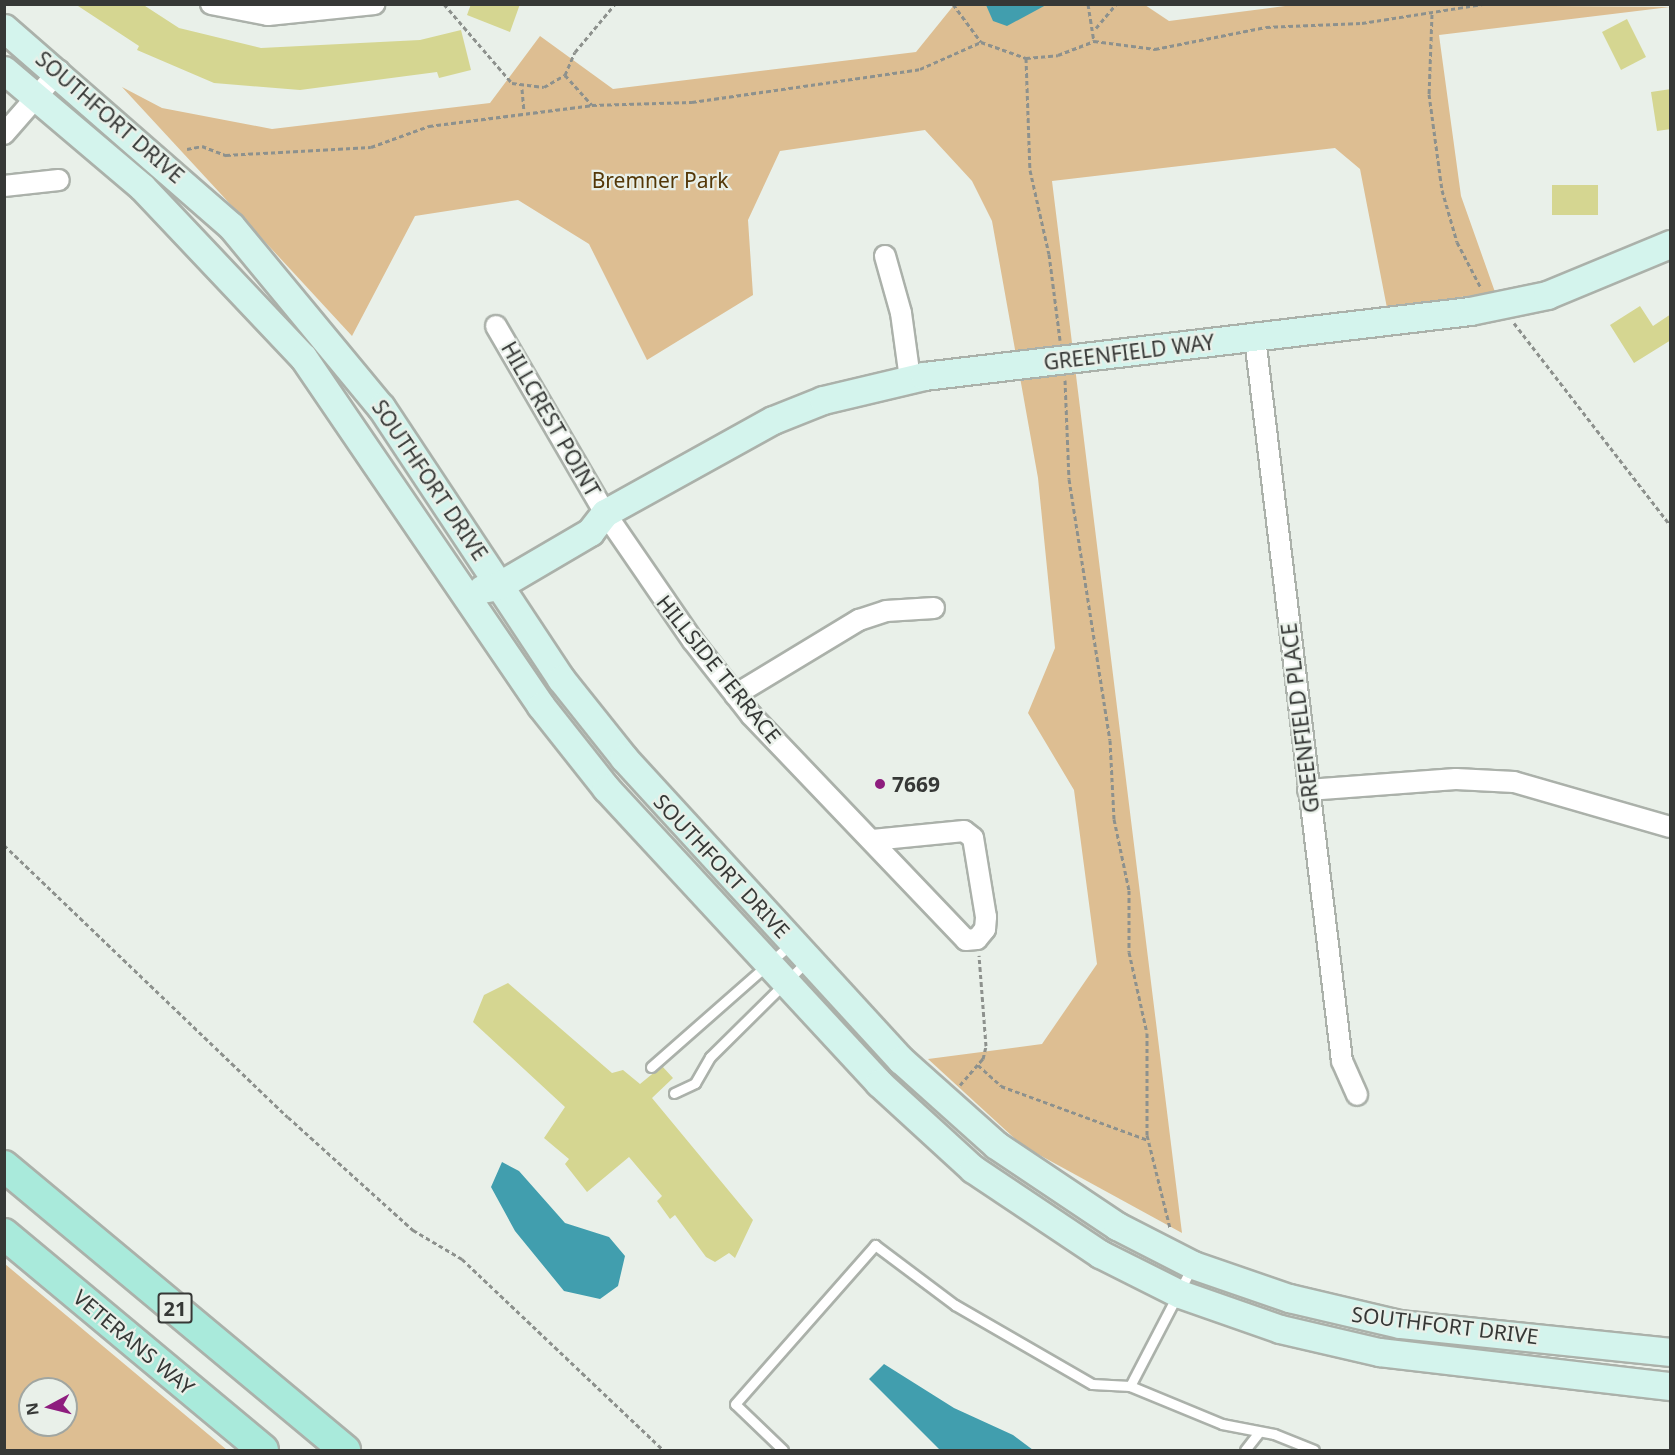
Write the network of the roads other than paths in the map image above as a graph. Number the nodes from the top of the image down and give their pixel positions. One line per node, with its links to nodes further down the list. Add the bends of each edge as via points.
1 (212, 4): 2 (street, via 268,15)
2 (374, 4)
3 (4, 28): 5 (main road, SOUTHFORT DRIVE)
4 (4, 70): 6 (main road, SOUTHFORT DRIVE)
5 (59, 71): 6 (street); 16 (main road, SOUTHFORT DRIVE, via 231,226 325,333)
6 (38, 97): 7 (street); 17 (main road, SOUTHFORT DRIVE, via 159,203 303,357)
7 (4, 134)
8 (59, 180): 9 (street)
9 (4, 186)
10 (1671, 244): 13 (main road, GREENFIELD WAY, via 1547,295)
11 (885, 256): 14 (street, via 901,313)
12 (496, 326): 15 (street, HILLCREST POINT)
13 (1255, 338): 14 (main road, GREENFIELD WAY); 20 (street, GREENFIELD PLACE)
14 (910, 379): 15 (main road, GREENFIELD WAY, via 823,400 773,420)
15 (605, 513): 16 (main road, GREENFIELD WAY, via 579,516); 19 (street, HILLSIDE TERRACE, via 652,588)
16 (494, 577): 17 (main road, GREENFIELD WAY); 23 (main road, SOUTHFORT DRIVE, via 624,758)
17 (466, 592): 24 (main road, SOUTHFORT DRIVE, via 541,706 606,788)
18 (934, 608): 19 (street, via 886,611 859,620)
19 (735, 695): 22 (street, HILLSIDE TERRACE)
20 (1308, 790): 21 (street, via 1456,778 1514,782); 27 (street, GREENFIELD PLACE, via 1342,1061)
21 (1671, 827)
22 (872, 840): 22 (street, HILLSIDE TERRACE, via 964,831 973,838 986,917 985,929 977,939 966,940)
23 (800, 951): 24 (lane); 24 (lane); 30 (main road, SOUTHFORT DRIVE, via 901,1059 996,1144 1056,1189)
24 (778, 976): 25 (lane); 26 (lane, via 710,1057 695,1083); 31 (main road, SOUTHFORT DRIVE, via 879,1083 973,1169 1100,1254)
25 (651, 1067)
26 (674, 1093)
27 (1357, 1095)
28 (4, 1166): 37 (main road, 21)
29 (4, 1234): 36 (main road, VETERANS WAY / 21)
30 (1193, 1265): 31 (lane); 32 (main road, SOUTHFORT DRIVE, via 1289,1298 1400,1324)
31 (1180, 1294): 33 (lane); 34 (main road, SOUTHFORT DRIVE, via 1280,1329 1378,1352)
32 (1671, 1352)
33 (1130, 1386): 35 (lane, via 1222,1424); 38 (lane, via 1092,1384 955,1305 875,1245 735,1404)
34 (1671, 1386)
35 (1259, 1432): 39 (lane); 40 (lane)
36 (263, 1450)
37 (345, 1450)
38 (783, 1450)
39 (1245, 1450)
40 (1314, 1450)

